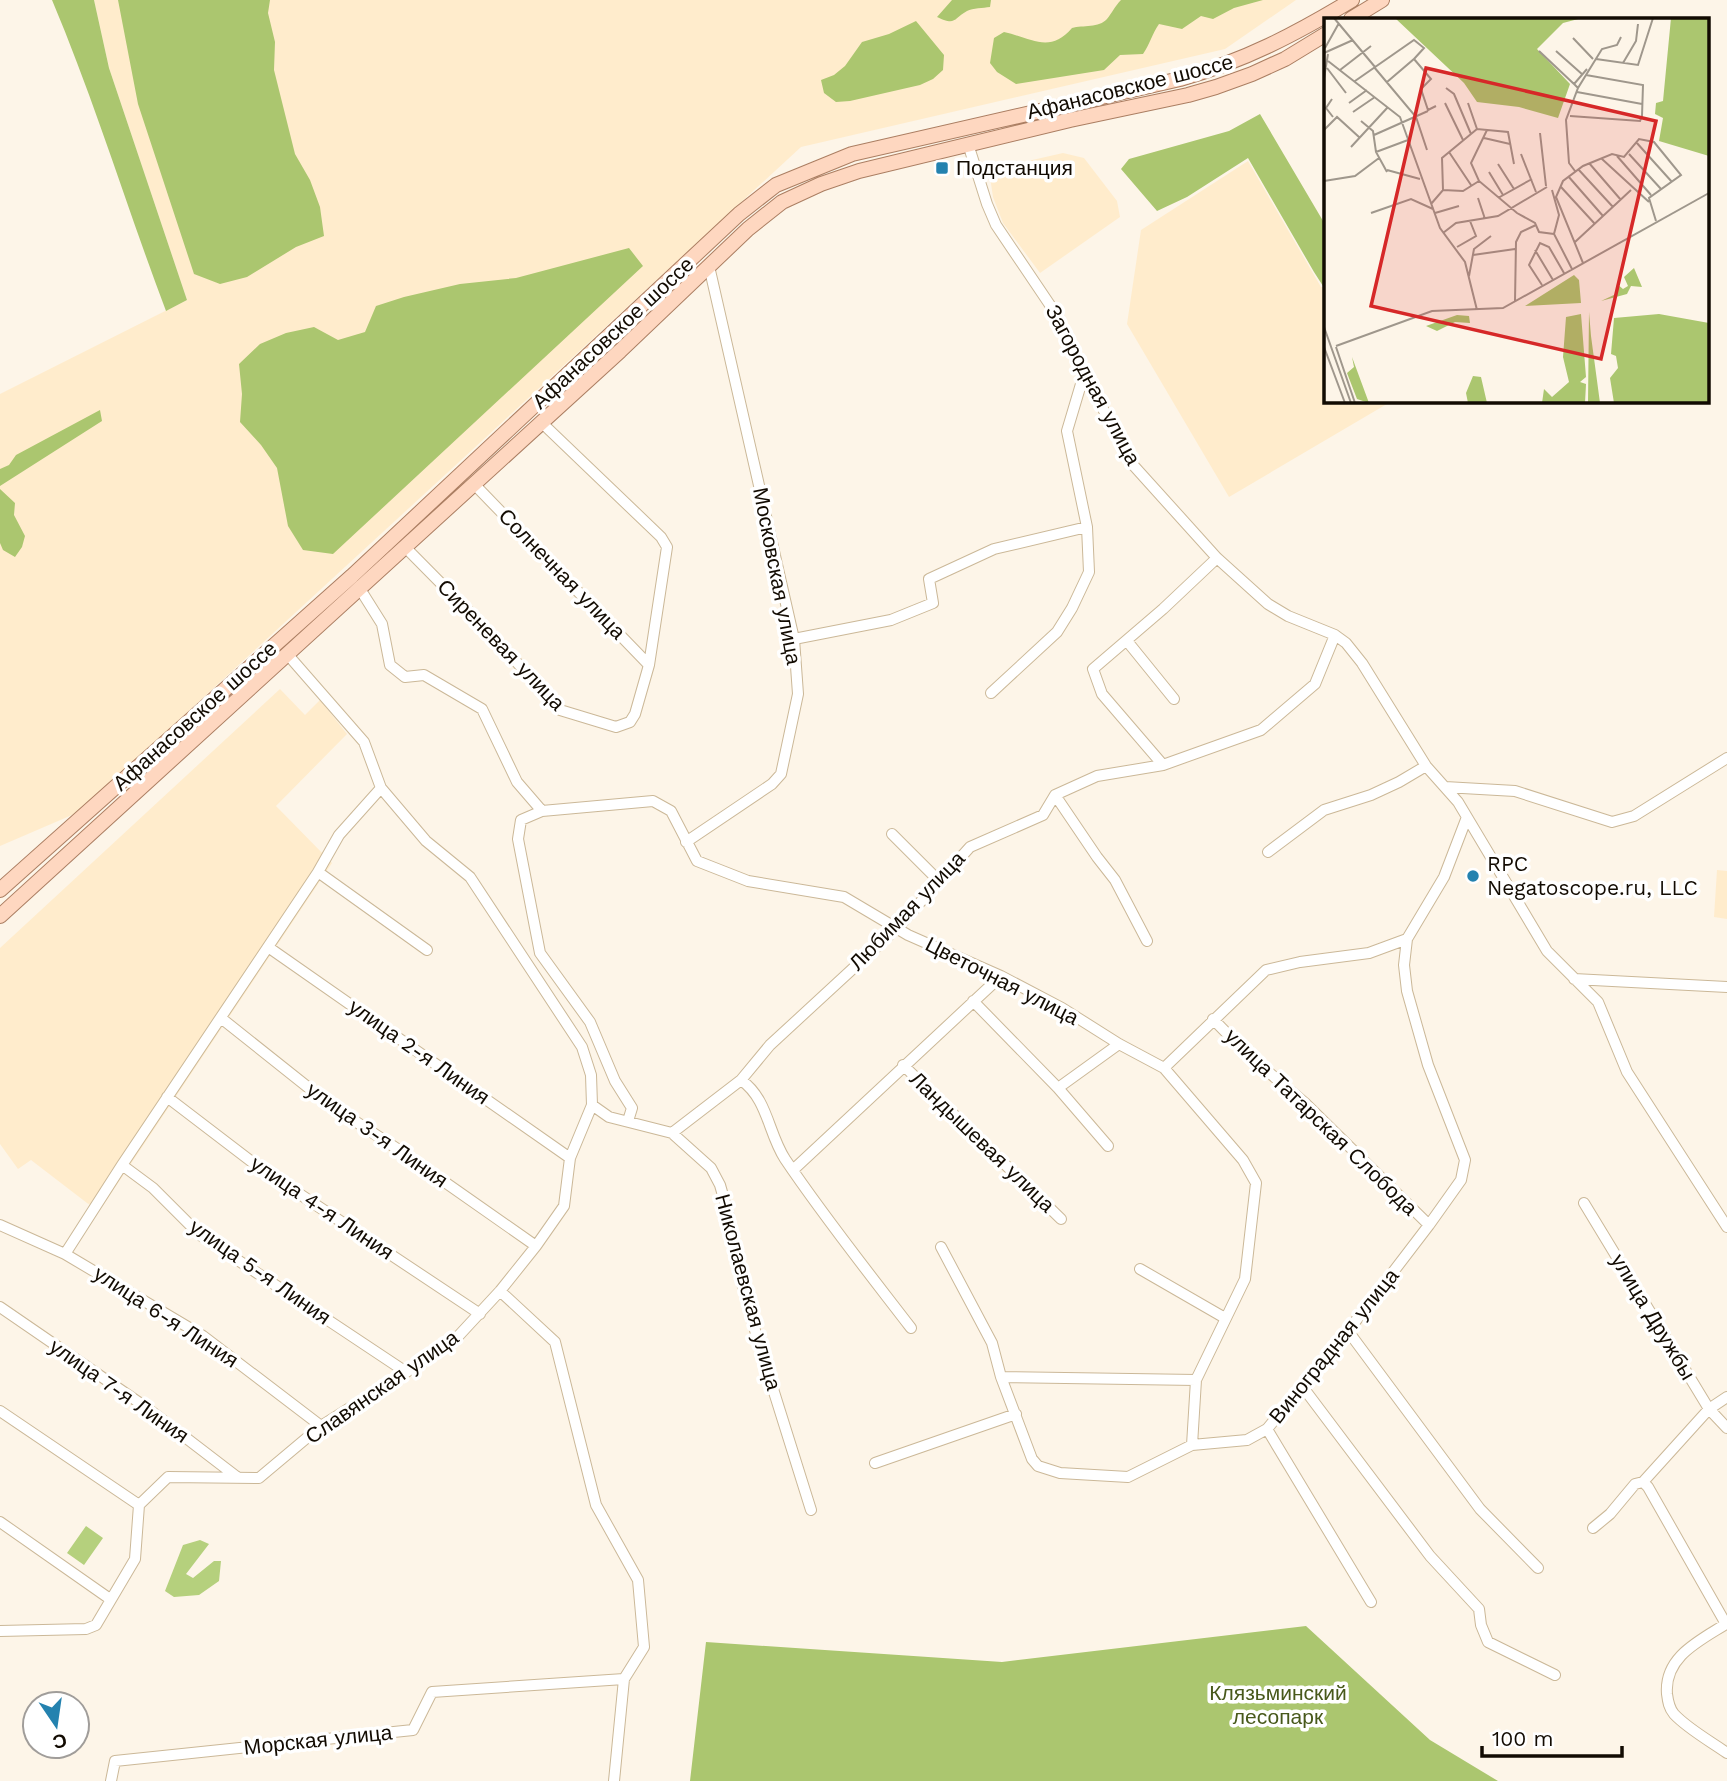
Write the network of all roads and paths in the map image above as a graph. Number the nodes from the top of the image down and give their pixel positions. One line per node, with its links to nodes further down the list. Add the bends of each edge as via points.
1 (1352, 0): 34 (main road, Афанасовское шоссе, via 1299,32 1224,66 852,154 776,185 739,214 352,576)
2 (1382, 0): 3 (main road)
3 (1353, 18)
4 (1324, 35): 5 (main road, Афанасовское шоссе, via 1252,74 1197,92)
5 (968, 144): 6 (main road, Афанасовское шоссе, via 859,171 782,202); 7 (street, Загородная улица, via 996,225 1052,308)
6 (709, 265): 8 (main road, Афанасовское шоссе); 15 (street, Московская улица)
7 (1084, 374): 10 (street, via 1067,431); 12 (street, Загородная улица, via 1134,466)
8 (541, 422): 9 (main road, Афанасовское шоссе); 18 (street, via 665,542)
9 (474, 484): 11 (main road, Афанасовское шоссе); 18 (street, Солнечная улица)
10 (1087, 527): 15 (street, via 994,549 929,579 933,603 891,620); 19 (street, via 1089,572 1072,608 1056,632)
11 (405, 547): 13 (main road, Афанасовское шоссе); 18 (street, Сиреневая улица, via 564,713 624,726 635,714)
12 (1217, 558): 14 (street, Загородная улица, via 1268,604); 16 (street)
13 (360, 589): 17 (main road, Афанасовское шоссе); 27 (street, via 382,624 390,665 405,677 424,675 482,709 517,782)
14 (1335, 635): 22 (street, Любимая улица, via 1315,684 1261,730); 23 (street, Загородная улица, via 1362,663)
15 (794, 639): 30 (street, Московская улица, via 798,694 781,774)
16 (1127, 641): 20 (street); 22 (street, via 1093,669 1102,694)
17 (288, 655): 25 (street, Славянская улица, via 364,742); 35 (main road, Афанасовское шоссе)
18 (649, 665)
19 (991, 693)
20 (1174, 699)
21 (1727, 758): 24 (street, via 1633,816 1612,822 1515,792)
22 (1163, 765): 26 (street, Любимая улица, via 1097,776)
23 (1426, 766): 24 (street, Загородная улица); 31 (street, via 1371,795 1324,810)
24 (1445, 787): 28 (street, Загородная улица)
25 (381, 788): 32 (street, via 339,835); 53 (street, Славянская улица, via 426,841 470,877 582,1047 591,1075)
26 (1055, 795): 33 (street, Любимая улица, via 1043,815 970,847); 38 (street, via 1115,880)
27 (542, 811): 30 (street, Цветочная улица, via 653,801 671,811); 54 (street, via 521,820 518,839 540,953 590,1022 632,1108)
28 (1467, 817): 37 (street, via 1444,877); 42 (street, Загородная улица, via 1547,951)
29 (892, 834): 33 (street)
30 (686, 842): 36 (street, Цветочная улица, via 696,861 748,881 844,897)
31 (1268, 852)
32 (318, 872): 39 (street); 40 (street)
33 (938, 880): 36 (street, Любимая улица)
34 (0, 890)
35 (0, 916)
36 (898, 927): 41 (street, Цветочная улица); 50 (street, Любимая улица, via 770,1045)
37 (1407, 939): 46 (street, via 1369,953 1266,970); 63 (street, Виноградная улица, via 1407,991 1428,1065 1465,1160 1461,1180)
38 (1147, 941)
39 (268, 947): 45 (street); 57 (street, улица 2-я Линия)
40 (427, 950)
41 (1001, 976): 44 (street); 47 (street, Цветочная улица)
42 (1574, 979): 43 (street); 64 (street, Загородная улица, via 1598,1002 1627,1072)
43 (1727, 987)
44 (973, 1002): 48 (street); 51 (street)
45 (221, 1018): 52 (street); 65 (street, улица 3-я Линия, via 329,1104)
46 (1213, 1019): 49 (street); 63 (street, улица Татарская Слобода)
47 (1119, 1044): 49 (street, Цветочная улица); 51 (street)
48 (903, 1065): 59 (street); 61 (street, Ландышевая улица)
49 (1164, 1068): 72 (street, via 1243,1160 1255,1182 1245,1279)
50 (741, 1080): 55 (street, Любимая улица); 59 (street, via 753,1089)
51 (1058, 1088): 56 (street)
52 (167, 1097): 58 (street); 71 (street, улица 4-я Линия, via 256,1165)
53 (592, 1105): 54 (street, Николаевская улица, via 609,1117); 57 (street, Славянская улица)
54 (628, 1121): 55 (street, Николаевская улица)
55 (672, 1133): 91 (street, Николаевская улица, via 711,1168 720,1185 758,1341)
56 (1108, 1146)
57 (570, 1158): 65 (street, Славянская улица, via 564,1206)
58 (122, 1165): 67 (street); 75 (street, улица 5-я Линия, via 153,1188 200,1235)
59 (793, 1170): 73 (street)
60 (1584, 1203): 80 (street, улица Дружбы)
61 (1061, 1219)
62 (0, 1225): 67 (street, улица 6-я Линия)
63 (1429, 1225): 74 (street, Виноградная улица)
64 (1727, 1227)
65 (536, 1246): 69 (street, Славянская улица)
66 (941, 1247): 76 (street, Виноградная улица, via 992,1343)
67 (65, 1254): 83 (street, улица 6-я Линия, via 203,1336)
68 (1140, 1269): 72 (street)
69 (500, 1292): 71 (street, Славянская улица); 99 (street, via 555,1342 596,1505 638,1580 643,1647)
70 (0, 1307): 88 (street, улица 7-я Линия, via 147,1408)
71 (480, 1314): 75 (street, Славянская улица, via 452,1345)
72 (1225, 1318): 77 (street)
73 (911, 1328)
74 (1348, 1331): 78 (street, Виноградная улица); 94 (street, via 1480,1509)
75 (406, 1372): 83 (street, Славянская улица)
76 (1001, 1377): 77 (street); 82 (street, Виноградная улица)
77 (1196, 1380): 86 (street)
78 (1302, 1386): 85 (street, Виноградная улица); 98 (street, via 1430,1556 1479,1609 1488,1642)
79 (1727, 1397): 80 (street)
80 (1709, 1409): 84 (street, улица Дружбы); 89 (street)
81 (0, 1411): 90 (street)
82 (1016, 1414): 86 (street, Виноградная улица, via 1032,1459 1038,1466 1060,1473 1128,1477); 87 (street)
83 (321, 1426): 88 (street, Славянская улица, via 259,1478)
84 (1727, 1428)
85 (1267, 1429): 86 (street, Виноградная улица, via 1247,1440); 96 (street)
86 (1192, 1445)
87 (875, 1463)
88 (237, 1477): 90 (street, Славянская улица, via 169,1477)
89 (1643, 1482): 93 (street, via 1634,1484); 100 (street, via 1726,1624 1673,1664 1669,1704 1677,1717)
90 (139, 1505): 95 (street, via 135,1559)
91 (811, 1510)
92 (0, 1522): 95 (street)
93 (1593, 1528)
94 (1538, 1568)
95 (110, 1599): 97 (street, via 96,1625 86,1629)
96 (1371, 1602)
97 (0, 1632)
98 (1555, 1675)
99 (624, 1679): 101 (street, Морская улица, via 432,1692 413,1730 115,1761); 102 (street)
100 (1727, 1753)
101 (111, 1781)
102 (614, 1781)

